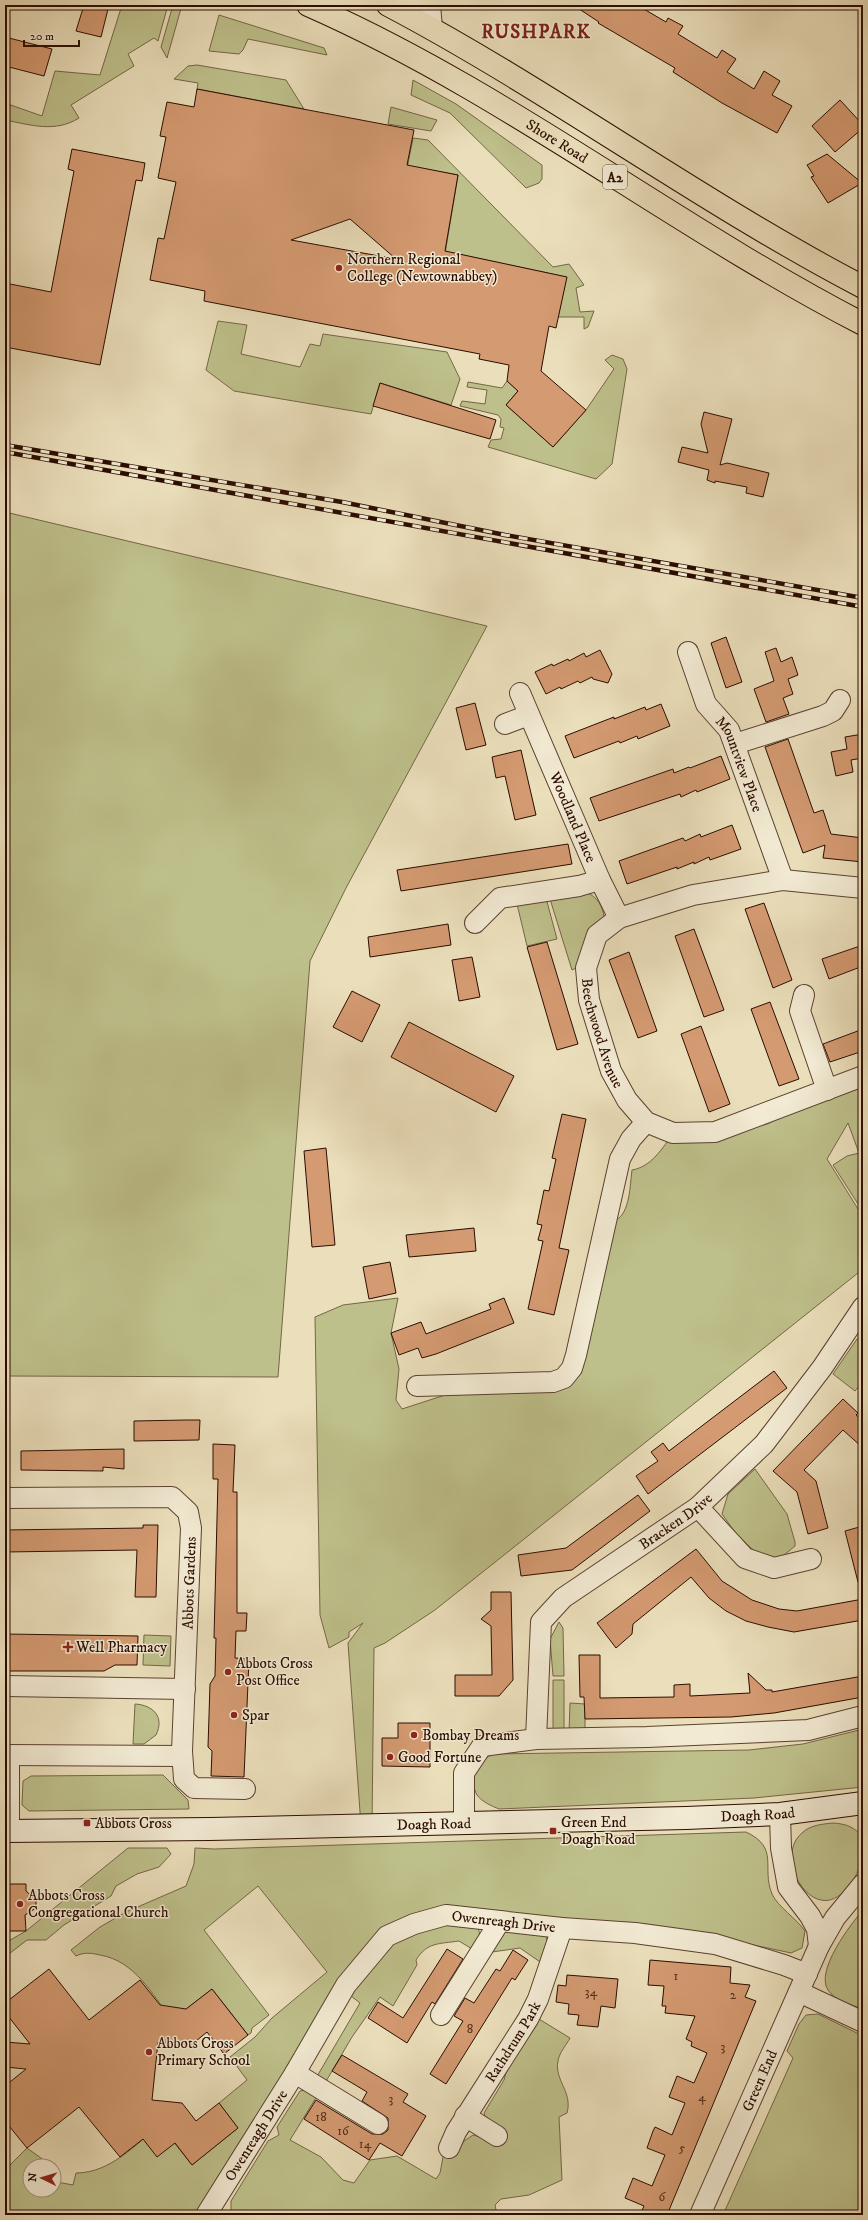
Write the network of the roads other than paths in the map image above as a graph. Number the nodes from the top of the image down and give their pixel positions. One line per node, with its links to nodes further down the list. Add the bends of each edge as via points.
1 (308, 5): 6 (highway, Shore Road / A2, via 372,34 473,89 576,151 697,230)
2 (388, 5): 4 (highway, A2)
3 (430, 5): 4 (street)
4 (432, 28): 5 (highway, A2, via 525,82 784,245)
5 (863, 287)
6 (863, 324)
7 (688, 652): 12 (street, Mountview Place, via 706,704 729,730)
8 (520, 693): 10 (street, Woodland Place)
9 (840, 700): 12 (street, via 833,710 823,716)
10 (529, 715): 11 (street); 13 (street, Woodland Place)
11 (505, 724)
12 (735, 744): 14 (street, Mountview Place)
13 (600, 880): 16 (street, Woodland Place); 17 (street, via 579,886 500,898)
14 (783, 880): 15 (street, Beechwood Avenue); 16 (street, Beechwood Avenue, via 693,895)
15 (863, 888)
16 (620, 918): 21 (street, Beechwood Avenue, via 597,935 586,968 589,1000 611,1071 627,1100)
17 (475, 923)
18 (804, 995): 20 (street, via 800,1010)
19 (863, 1076): 20 (street, Beechwood Avenue)
20 (827, 1090): 21 (street, Beechwood Avenue, via 715,1132 673,1134)
21 (646, 1122): 23 (street, via 631,1139 620,1159 576,1355 572,1368 564,1378 542,1383)
22 (863, 1307): 25 (street, Bracken Drive, via 822,1368 764,1444)
23 (417, 1386)
24 (5, 1498): 28 (street, Abbots Gardens, via 172,1497 188,1512 191,1528)
25 (698, 1507): 26 (street, via 745,1558 774,1568); 30 (street, Bracken Drive, via 563,1598 541,1622)
26 (811, 1559)
27 (5, 1686): 28 (street)
28 (185, 1689): 32 (street, Abbots Gardens)
29 (863, 1716): 30 (street, via 808,1730)
30 (536, 1739): 36 (street, via 482,1746 464,1773)
31 (7, 1755): 32 (street); 37 (street)
32 (182, 1756): 33 (street, Abbots Gardens, via 184,1779 194,1788)
33 (245, 1789)
34 (863, 1803): 35 (main road, Doagh Road)
35 (780, 1814): 36 (main road, Doagh Road); 39 (street, via 784,1869 788,1887)
36 (464, 1824): 37 (main road, Doagh Road)
37 (7, 1831)
38 (863, 1884): 40 (street, Green End)
39 (797, 1901): 40 (street, via 812,1908 825,1910); 43 (street, via 817,1929)
40 (845, 1906): 43 (street, Green End, via 827,1930)
41 (500, 1921): 42 (street, Owenreagh Drive); 46 (street); 48 (street, Owenreagh Drive, via 446,1915 414,1924 387,1936 346,1985)
42 (562, 1928): 44 (street, Owenreagh Drive, via 635,1933 716,1944); 49 (street, Rathdrum Park, via 536,2005)
43 (819, 1946): 44 (street, Green End)
44 (807, 1974): 45 (street, Green End)
45 (799, 1992): 47 (street); 54 (street, Green End)
46 (441, 2015)
47 (863, 2022)
48 (295, 2073): 50 (street); 53 (street, Owenreagh Drive)
49 (465, 2116): 51 (street); 52 (street, Rathdrum Park)
50 (378, 2124)
51 (497, 2136)
52 (449, 2148)
53 (208, 2214)
54 (700, 2215)

